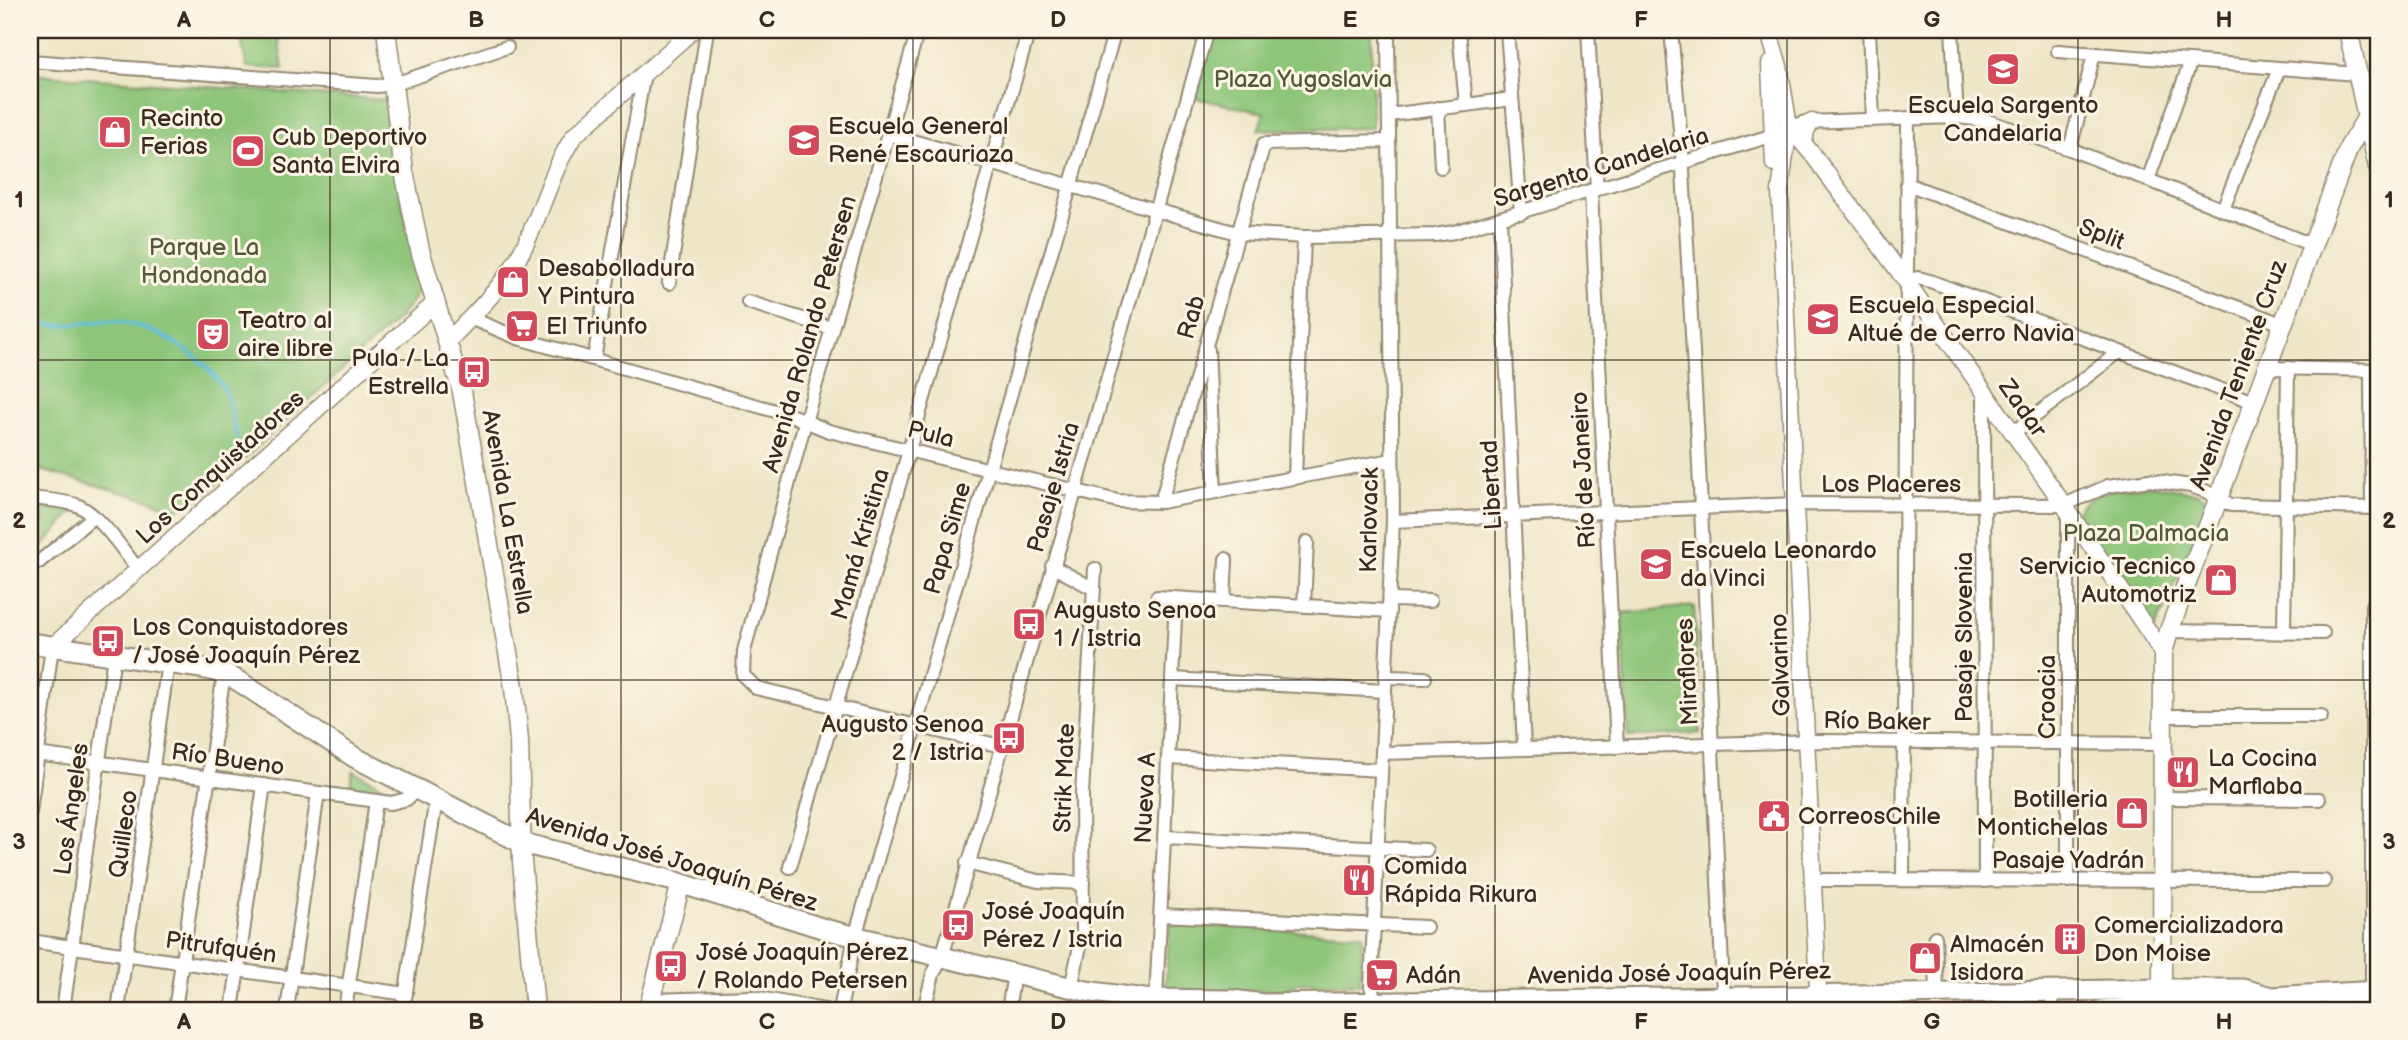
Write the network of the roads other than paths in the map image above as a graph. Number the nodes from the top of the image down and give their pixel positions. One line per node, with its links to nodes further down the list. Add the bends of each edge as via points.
1 (386, 30): 25 (main road, Avenida La Estrella)
2 (693, 30): 23 (street)
3 (707, 30): 61 (street)
4 (918, 30): 36 (street, Avenida Rolando Petersen)
5 (1029, 30): 42 (street, Mamá Kristina)
6 (1115, 30): 49 (street, Papa Sime)
7 (1207, 30): 53 (street, Pasaje Istria)
8 (1388, 30): 29 (street, Karlovack)
9 (1507, 30): 26 (street)
10 (1588, 30): 50 (street, Río de Janeiro)
11 (1671, 30): 43 (street, Miraflores)
12 (1869, 30): 33 (street)
13 (1952, 30): 31 (street)
14 (2348, 30): 24 (main road)
15 (1459, 31): 27 (street)
16 (1769, 33): 35 (street, Galvarino, via 1779,66)
17 (507, 47): 25 (street)
18 (2058, 51): 19 (street)
19 (2094, 54): 21 (street); 41 (street)
20 (30, 61): 25 (street)
21 (2191, 61): 22 (street); 47 (street)
22 (2279, 69): 24 (street); 52 (street)
23 (644, 72): 64 (street, via 574,136 522,251); 72 (street)
24 (2358, 74): 30 (main road)
25 (394, 84): 62 (main road, Avenida La Estrella, via 404,171)
26 (1512, 99): 27 (street); 54 (street)
27 (1466, 105): 28 (street)
28 (1438, 108): 29 (street); 45 (street)
29 (1389, 115): 37 (street, Karlovack)
30 (2373, 116): 38 (main road, Avenida Teniente Cruz); 39 (main road)
31 (1957, 117): 32 (street, Sargento Candelaria); 41 (street, Sargento Candelaria, via 1995,122)
32 (1908, 118): 33 (street, Sargento Candelaria); 48 (street)
33 (1873, 119): 34 (street, Sargento Candelaria)
34 (1812, 122): 35 (street, Sargento Candelaria); 40 (street, via 1806,130)
35 (1781, 131): 40 (street, Zadar); 43 (street, Sargento Candelaria); 44 (street, Galvarino); 51 (street, Galvarino, via 1773,161)
36 (888, 134): 42 (street, Sargento Candelaria); 68 (street, Avenida Rolando Petersen)
37 (1389, 141): 56 (street, Rab, via 1264,144); 57 (street, Karlovack)
38 (2351, 142): 39 (main road, via 2366,142); 59 (main road, Avenida Teniente Cruz)
39 (2374, 148): 46 (main road)
40 (1808, 149): 44 (street); 60 (street, Zadar)
41 (2070, 149): 47 (street, Sargento Candelaria)
42 (991, 163): 49 (street, Sargento Candelaria); 80 (street, Mamá Kristina)
43 (1682, 164): 50 (street, Sargento Candelaria); 93 (street, Miraflores)
44 (1784, 166): 51 (street, Galvarino)
45 (1441, 167)
46 (2378, 167)
47 (2148, 180): 52 (street, Sargento Candelaria)
48 (1907, 184): 60 (street); 67 (street, Split)
49 (1070, 186): 53 (street, Sargento Candelaria); 82 (street, Papa Sime)
50 (1594, 190): 54 (street, Sargento Candelaria); 96 (street, Río de Janeiro)
51 (1780, 191): 89 (street, Galvarino)
52 (2223, 209): 59 (street, Sargento Candelaria)
53 (1155, 210): 56 (street, Sargento Candelaria); 84 (street, Pasaje Istria)
54 (1521, 213): 55 (street, Sargento Candelaria)
55 (1500, 219): 57 (street, Sargento Candelaria, via 1445,234); 97 (street, Libertad)
56 (1237, 233): 58 (street, Sargento Candelaria); 69 (street, Rab)
57 (1390, 235): 58 (street, Sargento Candelaria); 81 (street, Karlovack)
58 (1304, 237): 83 (street)
59 (2312, 245): 67 (main road, Avenida Teniente Cruz)
60 (1906, 281): 71 (street, via 1930,281); 76 (street, Zadar); 90 (street)
61 (669, 283)
62 (436, 302): 65 (street, Los Conquistadores); 66 (main road, Avenida La Estrella)
63 (748, 302): 68 (street)
64 (470, 318): 70 (street); 72 (street, Pula, via 518,338)
65 (416, 319): 66 (street); 105 (street, Los Conquistadores)
66 (441, 320): 70 (main road, Avenida La Estrella)
67 (2282, 324): 73 (main road, Avenida Teniente Cruz)
68 (831, 327): 78 (street, Avenida Rolando Petersen)
69 (1207, 339): 85 (street); 88 (street, Rab)
70 (448, 341): 157 (main road, Avenida La Estrella, via 462,392 514,687)
71 (2119, 352): 77 (street); 79 (street)
72 (594, 359): 78 (street, Pula)
73 (2266, 368): 74 (street); 77 (main road, Avenida Teniente Cruz)
74 (2288, 368): 75 (street); 92 (street)
75 (2375, 370): 94 (street)
76 (1984, 393): 79 (street, Zadar); 91 (street, Pasaje Slovenia)
77 (2254, 402): 87 (main road, Avenida Teniente Cruz)
78 (805, 422): 80 (street, Pula); 128 (street, Avenida Rolando Petersen, via 744,651 743,675 756,688)
79 (2013, 433): 95 (street, Zadar)
80 (909, 450): 82 (street, Pula); 128 (street, Mamá Kristina)
81 (1392, 460): 83 (street, Pula); 99 (street, Karlovack)
82 (989, 470): 84 (street, Pula); 131 (street, Papa Sime)
83 (1295, 478): 85 (street, Pula)
84 (1074, 490): 88 (street, Pula, via 1118,501); 103 (street, Pasaje Istria)
85 (1215, 492): 88 (street, Pula)
86 (30, 498): 98 (street, via 75,505)
87 (2218, 499): 92 (street, Los Placeres, via 2236,506); 95 (street, Los Placeres, via 2191,485 2149,480 2108,486); 114 (main road, Avenida Teniente Cruz)
88 (1161, 502)
89 (1796, 504): 90 (street, Los Placeres); 93 (street, Los Placeres); 132 (street, Galvarino)
90 (1905, 505): 91 (street, Los Placeres); 133 (street)
91 (1985, 505): 95 (street, Los Placeres); 134 (street, Pasaje Slovenia)
92 (2287, 507): 94 (street, Los Placeres); 115 (street)
93 (1700, 508): 96 (street, Los Placeres); 136 (street, Miraflores)
94 (2375, 508)
95 (2066, 509): 119 (street, Zadar); 135 (street, Croacia)
96 (1606, 512): 97 (street, Los Placeres); 139 (street, Río de Janeiro)
97 (1514, 516): 99 (street, Los Placeres); 140 (street, Libertad)
98 (93, 517): 102 (street, via 39,562); 105 (street)
99 (1393, 521): 112 (street, Karlovack)
100 (1307, 542): 113 (street)
101 (1226, 559): 109 (street)
102 (30, 561)
103 (1052, 566): 106 (street); 138 (street, Pasaje Istria)
104 (1095, 569): 106 (street, Strik Mate)
105 (139, 570): 118 (street, Los Conquistadores)
106 (1094, 589): 169 (street, Strik Mate, via 1082,794)
107 (1157, 597): 108 (street)
108 (1176, 598): 109 (street); 126 (street, Nueva A)
109 (1224, 601): 113 (street)
110 (1430, 601): 112 (street)
111 (2378, 604): 125 (street, via 2372,606)
112 (1390, 605): 113 (street); 123 (street, Karlovack)
113 (1304, 606)
114 (2169, 631): 115 (street); 119 (main road, Avenida Teniente Cruz)
115 (2284, 633): 116 (street)
116 (2323, 633)
117 (30, 643): 118 (main road, Avenida José Joaquín Pérez)
118 (52, 647): 120 (main road, Avenida José Joaquín Pérez); 142 (street)
119 (2163, 653): 129 (main road, Avenida Teniente Cruz)
120 (114, 656): 121 (main road, Avenida José Joaquín Pérez); 144 (street, Los Ángeles)
121 (168, 663): 122 (main road, Avenida José Joaquín Pérez); 146 (street, Quilleco)
122 (224, 673): 147 (street); 149 (main road, Avenida José Joaquín Pérez, via 336,746)
123 (1386, 677): 124 (street); 127 (street, Karlovack)
124 (1425, 678)
125 (2375, 678): 187 (street)
126 (1172, 679): 127 (street); 143 (street, Nueva A)
127 (1385, 691): 141 (street, Karlovack)
128 (836, 707): 131 (street); 161 (street, Mamá Kristina)
129 (2161, 716): 130 (street); 137 (main road, Avenida Teniente Cruz)
130 (2321, 716)
131 (915, 726): 138 (street); 173 (street, Papa Sime)
132 (1806, 741): 133 (street, Río Baker); 136 (street, Río Baker); 162 (street, Galvarino)
133 (1903, 742): 134 (street, Río Baker); 163 (street)
134 (1985, 743): 135 (street, Río Baker); 164 (street, Pasaje Slovenia)
135 (2068, 743): 137 (street, Río Baker); 165 (street, Croacia)
136 (1711, 744): 139 (street, Río Baker); 193 (street, Miraflores)
137 (2161, 744): 151 (main road, Avenida Teniente Cruz)
138 (1000, 746): 160 (street, Pasaje Istria)
139 (1617, 747): 140 (street, Río Baker)
140 (1524, 749): 141 (street, Río Baker)
141 (1382, 753): 145 (street, Karlovack)
142 (34, 754): 144 (street, Río Bueno); 155 (street)
143 (1168, 758): 145 (street); 156 (street, Nueva A)
144 (99, 763): 146 (street, Río Bueno); 176 (street, Los Ángeles)
145 (1381, 769): 158 (street, Karlovack)
146 (153, 770): 147 (street, Río Bueno); 177 (street, Quilleco)
147 (209, 778): 148 (street, Río Bueno); 179 (street)
148 (264, 785): 150 (street, Río Bueno); 180 (street)
149 (416, 789): 152 (main road, Avenida José Joaquín Pérez); 154 (street, Río Bueno, via 401,801)
150 (318, 793): 154 (street, Río Bueno); 182 (street)
151 (2162, 798): 153 (street); 166 (main road, Avenida Teniente Cruz)
152 (436, 799): 157 (main road, Avenida José Joaquín Pérez); 186 (street)
153 (2319, 799)
154 (376, 801): 183 (street)
155 (30, 812)
156 (1164, 837): 158 (street); 170 (street, Nueva A)
157 (522, 843): 168 (main road, Avenida José Joaquín Pérez); 206 (main road, Avenida La Estrella)
158 (1378, 847): 159 (street); 171 (street, Karlovack)
159 (1426, 850)
160 (967, 863): 169 (street, via 1038,881); 178 (street, Pasaje Istria)
161 (790, 867)
162 (1812, 880): 163 (street, Pasaje Yadrán); 189 (street, Galvarino)
163 (1902, 880): 164 (street, Pasaje Yadrán)
164 (1985, 881): 165 (street, Pasaje Yadrán)
165 (2068, 881): 166 (street, Pasaje Yadrán)
166 (2162, 881): 167 (street, Pasaje Yadrán); 197 (main road, Avenida Teniente Cruz)
167 (2324, 881)
168 (681, 883): 173 (main road, Avenida José Joaquín Pérez); 195 (main road)
169 (1083, 883): 184 (street, Strik Mate)
170 (1160, 915): 171 (street); 196 (street, Nueva A)
171 (1374, 925): 172 (street); 198 (street, Karlovack, via 1371,986)
172 (1426, 927)
173 (855, 937): 178 (main road, Avenida José Joaquín Pérez); 208 (street, Papa Sime)
174 (1935, 937): 185 (street)
175 (30, 941): 176 (street, Pitrufquén)
176 (72, 947): 177 (street, Pitrufquén); 199 (street, Los Ángeles)
177 (126, 954): 179 (street, Pitrufquén); 200 (street, Quilleco)
178 (942, 957): 181 (main road, Avenida José Joaquín Pérez); 209 (street, Pasaje Istria)
179 (182, 962): 180 (street, Pitrufquén); 201 (street)
180 (237, 970): 182 (street, Pitrufquén); 202 (street)
181 (1014, 974): 184 (main road, Avenida José Joaquín Pérez); 210 (street)
182 (291, 978): 183 (street, Pitrufquén); 203 (street)
183 (348, 986): 186 (street, Pitrufquén); 204 (street)
184 (1079, 990): 196 (main road, Avenida José Joaquín Pérez)
185 (1937, 992): 188 (main road, Avenida José Joaquín Pérez); 189 (main road, Avenida José Joaquín Pérez)
186 (406, 994): 205 (street)
187 (2367, 996): 194 (main road, Avenida José Joaquín Pérez)
188 (2051, 1000): 197 (main road, Avenida José Joaquín Pérez)
189 (1819, 1003): 193 (main road, Avenida José Joaquín Pérez)
190 (758, 1004): 195 (street); 207 (street)
191 (1262, 1004): 196 (main road, Avenida José Joaquín Pérez, via 1233,1000); 198 (main road, Avenida José Joaquín Pérez); 211 (main road)
192 (1599, 1004): 193 (main road, Avenida José Joaquín Pérez); 198 (main road, Avenida José Joaquín Pérez)
193 (1723, 1004)
194 (2271, 1004): 197 (main road, Avenida José Joaquín Pérez, via 2243,989)
195 (649, 1005)
196 (1148, 1005)
197 (2159, 1005): 212 (main road, Avenida José Joaquín Pérez)
198 (1375, 1006)
199 (63, 1010)
200 (118, 1010)
201 (175, 1010)
202 (232, 1010)
203 (287, 1010)
204 (345, 1010)
205 (404, 1010)
206 (535, 1010)
207 (825, 1010)
208 (840, 1010)
209 (924, 1010)
210 (1009, 1010)
211 (1191, 1010)
212 (2102, 1010)

